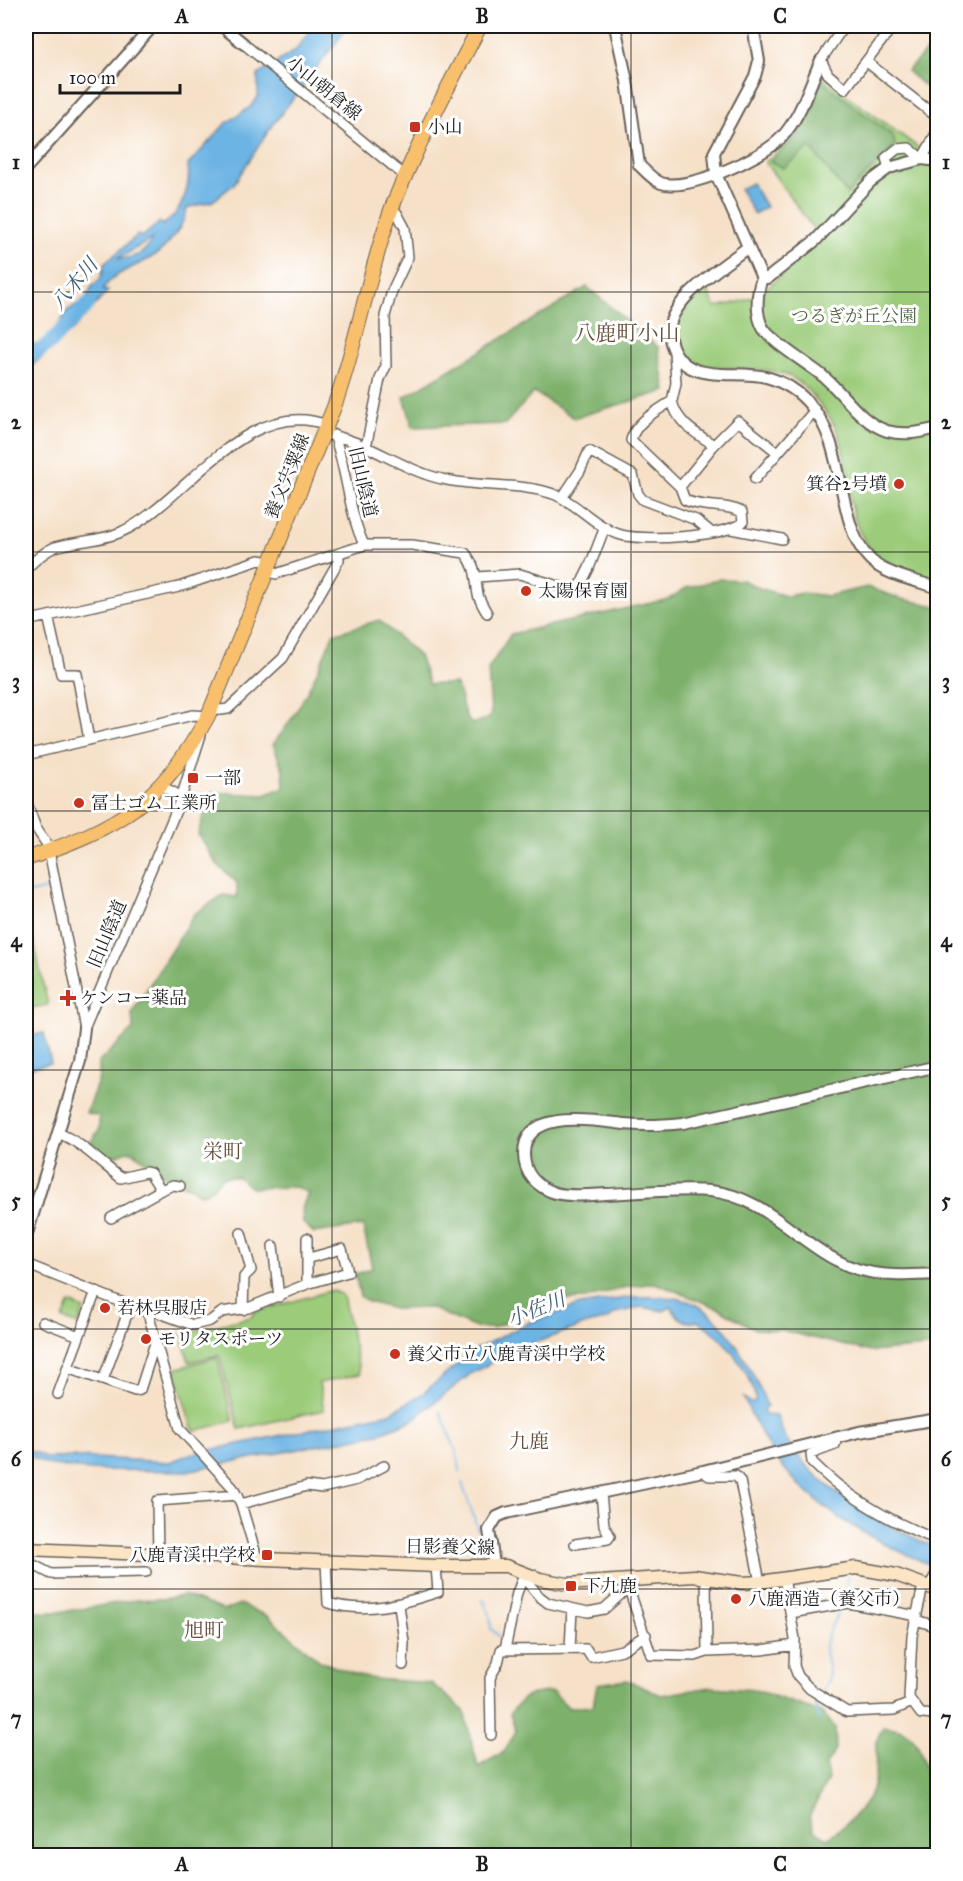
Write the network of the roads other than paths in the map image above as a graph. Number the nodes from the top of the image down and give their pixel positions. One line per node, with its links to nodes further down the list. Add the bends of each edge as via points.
1 (153, 26): 12 (street)
2 (222, 26): 8 (street, 小山朝倉線)
3 (480, 26): 15 (main road, 養父宍粟線, via 428,123)
4 (615, 26): 14 (street, via 639,165 659,182 669,184)
5 (753, 26): 14 (street, via 759,61 714,153)
6 (844, 26): 9 (street)
7 (893, 26): 10 (street)
8 (244, 44): 15 (street, 小山朝倉線)
9 (821, 60): 10 (street, via 828,74 845,89); 14 (street, via 797,116 781,138 768,149)
10 (868, 63): 11 (street, via 937,117 936,132)
11 (922, 159): 13 (street); 18 (street, via 889,168 870,182 795,258 768,278)
12 (28, 160)
13 (938, 161)
14 (716, 174): 17 (street)
15 (405, 176): 16 (main road, 養父宍粟線)
16 (391, 211): 23 (main road, 養父宍粟線); 25 (street, 旧山陰道, via 397,213 405,228 408,257 385,316 386,366)
17 (748, 247): 18 (street); 19 (street, via 680,302 670,317 669,336)
18 (762, 278): 22 (street, via 758,291 762,327 825,378 866,420 896,432 914,434)
19 (674, 351): 20 (street, via 676,383); 21 (street, via 698,371 764,376 779,381 794,389)
20 (672, 401): 24 (street, via 675,414 687,427); 28 (street, via 633,431 631,440)
21 (815, 410): 26 (street); 39 (street, via 830,436 848,520 860,544 877,565)
22 (938, 428)
23 (328, 431): 25 (street, 旧山陰道); 34 (street, 旧山陰道, via 340,452 354,522); 36 (street, via 287,419 253,433 223,450 122,532 54,548); 37 (main road, 養父宍粟線)
24 (714, 445): 26 (street, via 738,421); 28 (street)
25 (366, 447): 29 (street, via 408,469 443,480 526,489)
26 (777, 452): 27 (street)
27 (754, 479)
28 (680, 487): 31 (street, via 685,500 697,505 741,512 743,522)
29 (562, 498): 30 (street); 32 (street, via 590,451 633,475 643,500 696,520)
30 (604, 527): 32 (street, via 619,534 651,537); 38 (street, via 577,592 520,574)
31 (731, 529): 32 (street); 33 (street)
32 (711, 532)
33 (782, 539)
34 (364, 545): 35 (street, 旧山陰道); 38 (street, via 412,545 465,553)
35 (339, 553): 37 (street, 旧山陰道, via 276,574); 43 (street, via 339,560 283,658 228,709)
36 (26, 569)
37 (268, 571): 41 (street, via 265,561 259,560 179,587); 43 (main road, 養父宍粟線)
38 (477, 576): 40 (street, via 478,596)
39 (938, 588)
40 (487, 613)
41 (48, 616): 42 (street); 44 (street, via 62,674 77,674)
42 (26, 621)
43 (209, 712): 44 (street); 46 (main road, 養父宍粟線, via 189,750); 48 (street, 旧山陰道)
44 (89, 740): 45 (street)
45 (26, 755)
46 (161, 786): 48 (street); 49 (main road, 養父宍粟線, via 105,829)
47 (26, 801): 49 (street)
48 (180, 801): 51 (street, 旧山陰道)
49 (49, 851): 50 (main road, 養父宍粟線); 51 (street)
50 (26, 859)
51 (84, 1028): 53 (street, 旧山陰道, via 80,1061)
52 (938, 1066): 63 (street, via 683,1123 558,1121 537,1129 525,1145 524,1154 529,1175 545,1189 557,1193 726,1194 764,1209 848,1266 887,1276)
53 (58, 1133): 55 (street, via 77,1141 121,1178 150,1173); 58 (street, 旧山陰道)
54 (180, 1186): 55 (street)
55 (161, 1190): 56 (street)
56 (111, 1218)
57 (241, 1233): 68 (street, via 251,1270 244,1277)
58 (26, 1237)
59 (307, 1238): 61 (street)
60 (273, 1246): 66 (street)
61 (309, 1258): 64 (street); 64 (street, via 342,1249 348,1272)
62 (26, 1264): 65 (street)
63 (938, 1274)
64 (307, 1284): 66 (street)
65 (96, 1290): 67 (street); 71 (street)
66 (279, 1297): 68 (street)
67 (131, 1304): 69 (street); 74 (street)
68 (243, 1310): 69 (street, via 222,1312 210,1321 193,1325 154,1311)
69 (148, 1313): 72 (street)
70 (43, 1322): 71 (street)
71 (79, 1336): 73 (street)
72 (155, 1342): 74 (street, via 140,1389 135,1391); 81 (street, via 178,1424)
73 (67, 1368): 74 (street); 75 (street)
74 (103, 1380)
75 (58, 1395)
76 (938, 1419): 77 (street)
77 (837, 1437): 79 (street); 82 (street, via 835,1445 811,1454 812,1462 831,1481 866,1504)
78 (384, 1466): 81 (street, via 357,1480)
79 (703, 1471): 80 (street); 97 (street, via 709,1476 736,1476 740,1481)
80 (601, 1493): 83 (street, via 604,1525 610,1536); 89 (street, via 497,1518 489,1530)
81 (239, 1500): 85 (street, via 153,1501); 86 (street)
82 (938, 1540)
83 (575, 1544)
84 (26, 1549): 85 (main road, 日影養父線)
85 (158, 1553): 86 (main road, 日影養父線)
86 (257, 1558): 88 (main road, 日影養父線)
87 (26, 1561): 91 (street, via 51,1574)
88 (326, 1561): 90 (main road, 日影養父線); 99 (street, via 328,1603)
89 (494, 1565): 90 (main road, 日影養父線); 93 (main road, 日影養父線)
90 (436, 1566): 99 (street, via 438,1592)
91 (146, 1572)
92 (937, 1572): 98 (street)
93 (524, 1575): 96 (main road, 日影養父線, via 554,1583); 100 (street, via 544,1601); 106 (street)
94 (706, 1577): 96 (main road, 日影養父線); 97 (main road, 日影養父線); 108 (street)
95 (784, 1578): 97 (main road, 日影養父線); 98 (main road, 日影養父線, via 856,1568 896,1575); 101 (street)
96 (626, 1582): 100 (street, via 620,1595 604,1609); 104 (street)
97 (760, 1582)
98 (930, 1588): 102 (street)
99 (399, 1605): 109 (street, via 404,1642)
100 (572, 1609): 107 (street)
101 (791, 1612): 102 (street, via 848,1603); 105 (street)
102 (916, 1618): 103 (street); 110 (street)
103 (938, 1627)
104 (646, 1635): 107 (street, via 611,1654 591,1657 586,1649); 108 (street, via 651,1655 657,1657)
105 (794, 1645): 108 (street); 110 (street, via 798,1676 842,1710 894,1710)
106 (505, 1649): 107 (street); 112 (street, via 501,1650 490,1678)
107 (570, 1649)
108 (707, 1652)
109 (402, 1665)
110 (910, 1703): 111 (street, via 921,1714)
111 (938, 1715)
112 (491, 1735)

